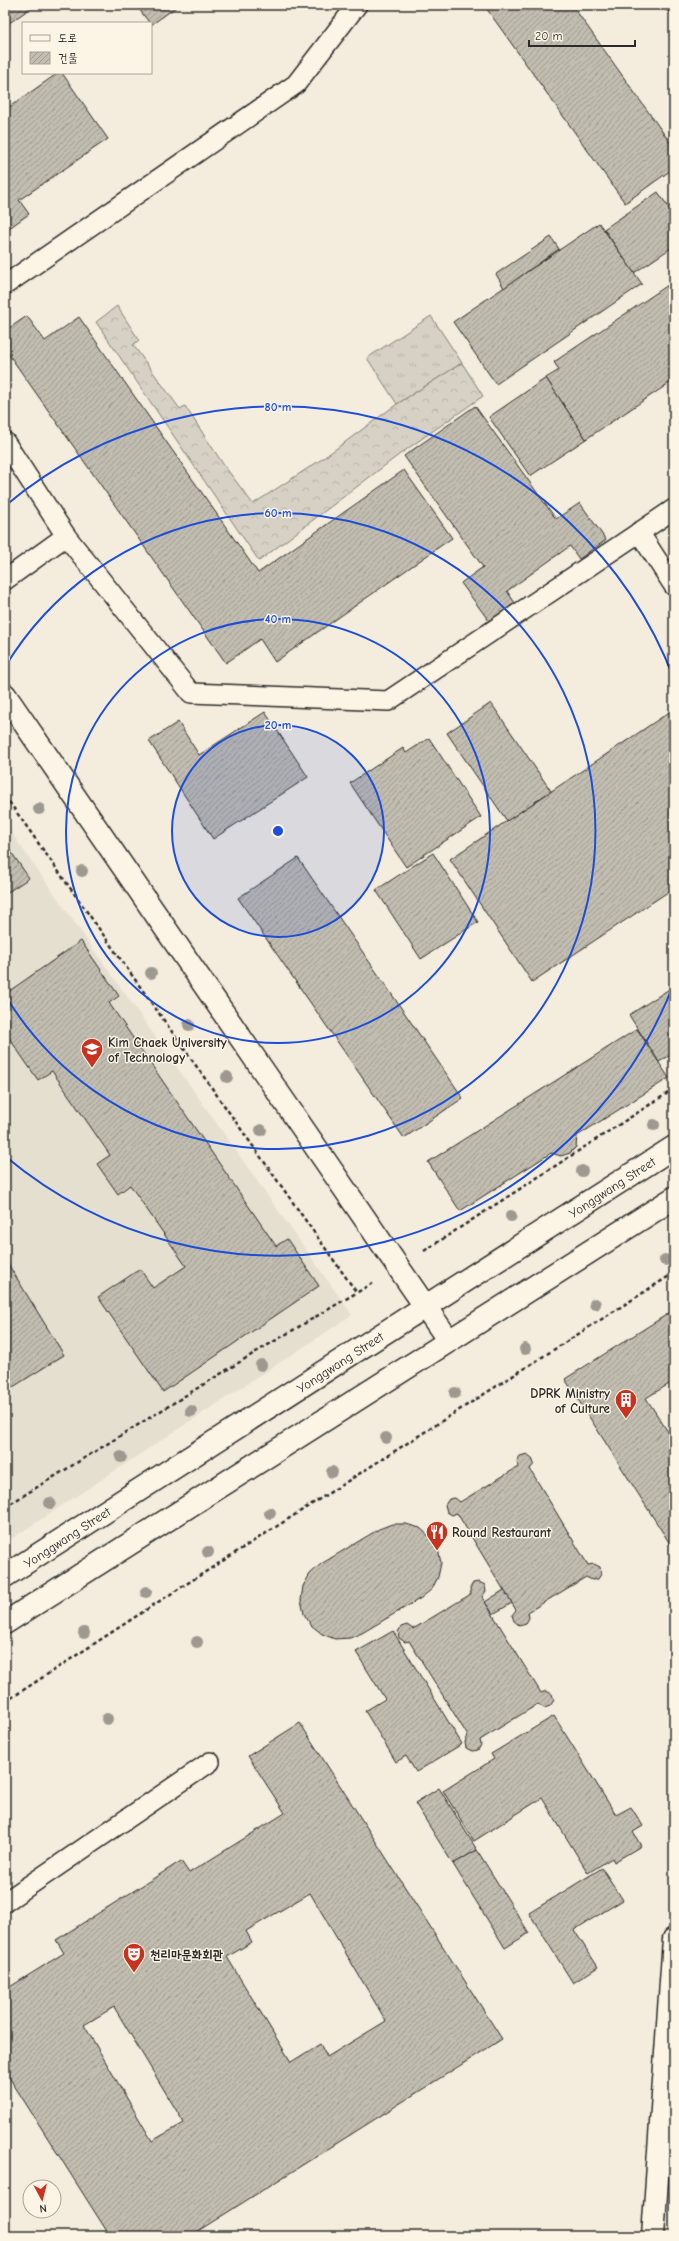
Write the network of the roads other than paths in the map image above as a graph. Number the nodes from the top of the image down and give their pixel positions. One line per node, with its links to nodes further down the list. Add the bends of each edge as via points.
1 (357, 5): 2 (lane, via 296,84)
2 (5, 285)
3 (5, 442): 6 (lane)
4 (674, 509): 5 (lane)
5 (639, 532): 6 (lane, via 388,701 191,693); 8 (lane)
6 (66, 536): 7 (lane)
7 (5, 580)
8 (674, 586)
9 (5, 695): 12 (main road)
10 (674, 1147): 12 (main road, Yonggwang Street)
11 (674, 1198): 13 (main road)
12 (426, 1307): 13 (main road); 14 (main road, Yonggwang Street)
13 (449, 1341): 15 (main road)
14 (5, 1576)
15 (5, 1622)
16 (210, 1762): 17 (lane)
17 (5, 1902)
18 (674, 1938): 19 (main road)
19 (653, 2236)

